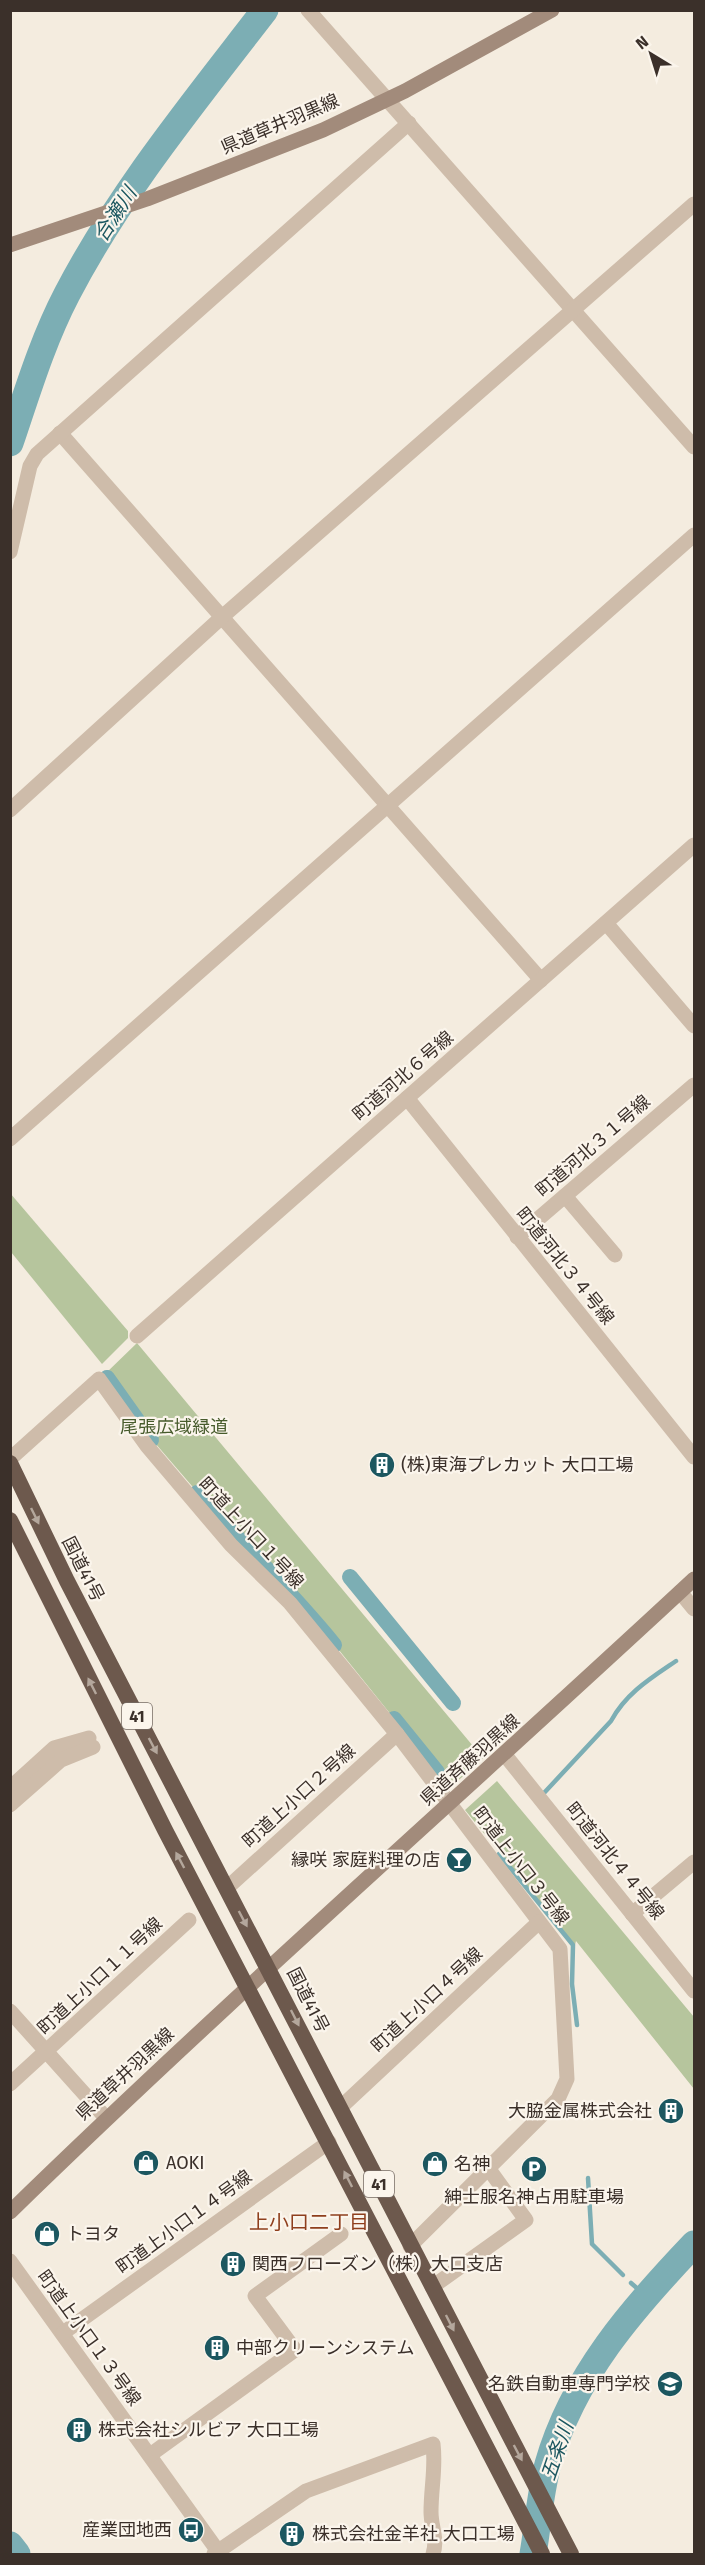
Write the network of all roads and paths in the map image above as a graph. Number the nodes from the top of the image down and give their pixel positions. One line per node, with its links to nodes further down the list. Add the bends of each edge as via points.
1 (308, 10): 3 (street)
2 (552, 10): 3 (main road, 県道草井羽黒線)
3 (387, 99): 4 (street); 6 (main road, 県道草井羽黒線, via 313,134 147,199)
4 (409, 123): 7 (street); 8 (street)
5 (694, 204): 7 (street)
6 (10, 245)
7 (574, 310): 9 (street); 12 (street)
8 (60, 433): 11 (street, via 30,466); 12 (street)
9 (694, 447)
10 (694, 535): 13 (street)
11 (10, 552)
12 (222, 617): 13 (street); 14 (street)
13 (388, 805): 17 (street); 21 (street)
14 (10, 810)
15 (694, 845): 16 (street, 町道河北６号線)
16 (606, 923): 17 (street, 町道河北６号線); 18 (street)
17 (541, 980): 20 (street, 町道河北６号線)
18 (694, 1026)
19 (694, 1085): 22 (street, 町道河北３１号線)
20 (407, 1098): 23 (street, 町道河北３４号線); 25 (street, 町道河北６号線)
21 (10, 1139)
22 (565, 1196): 23 (street, 町道河北３１号線); 24 (street)
23 (517, 1238): 26 (street, 町道河北３４号線)
24 (615, 1255)
25 (137, 1336)
26 (694, 1457)
27 (10, 1461): 32 (street, 町道上小口１号線, via 99,1379 147,1446 231,1545 290,1603); 38 (highway, 国道41号 / 41, one-way to 38, via 67,1581)
28 (10, 1520): 43 (highway, 41, one-way to 28, via 159,1820)
29 (694, 1579): 30 (main road, 県道斉藤羽黒線)
30 (680, 1592): 31 (street); 33 (main road, 県道斉藤羽黒線)
31 (694, 1609)
32 (397, 1734): 36 (street, 町道上小口１号線, via 446,1795); 38 (street, 町道上小口２号線)
33 (505, 1755): 36 (main road, 県道斉藤羽黒線); 39 (street, 町道河北４４号線)
34 (10, 1788): 35 (street, via 54,1748 91,1743 61,1760)
35 (10, 1805)
36 (449, 1805): 41 (street, 町道上小口３号線); 42 (main road, 県道斉藤羽黒線)
37 (694, 1862): 39 (street)
38 (227, 1888): 42 (highway, 国道41号 / 41, one-way to 42)
39 (632, 1914): 44 (street, 町道河北４４号線)
40 (189, 1920): 46 (street, 町道上小口１１号線)
41 (540, 1922): 48 (street, 町道上小口４号線); 51 (street, 町道上小口３号線, via 560,1949 567,2079 558,2099)
42 (269, 1966): 43 (main road, 県道草井羽黒線); 48 (highway, 国道41号 / 41, one-way to 48)
43 (247, 1986): 49 (main road, 県道草井羽黒線); 50 (highway, 41)
44 (694, 1991)
45 (10, 2011): 46 (street)
46 (47, 2051): 47 (street, 町道上小口１１号線); 49 (street)
47 (10, 2084)
48 (341, 2107): 54 (highway, 国道41号 / 41)
49 (106, 2118): 52 (main road, 県道草井羽黒線)
50 (329, 2142): 57 (street, 町道上小口１４号線); 61 (highway, 41, one-way to 50)
51 (488, 2168): 54 (street, 町道上小口３号線); 56 (street, via 526,2220)
52 (10, 2212)
53 (341, 2234): 58 (street, via 255,2296 295,2350)
54 (410, 2246): 56 (highway, 国道41号 / 41)
55 (10, 2261): 57 (street, 町道上小口１３号線)
56 (432, 2287): 62 (highway, 国道41号 / 41, one-way to 62)
57 (63, 2333): 58 (street, 町道上小口１３号線)
58 (150, 2455): 59 (street, 町道上小口１３号線)
59 (218, 2554): 60 (street, via 306,2491 433,2444)
60 (433, 2554)
61 (542, 2554)
62 (571, 2554)

